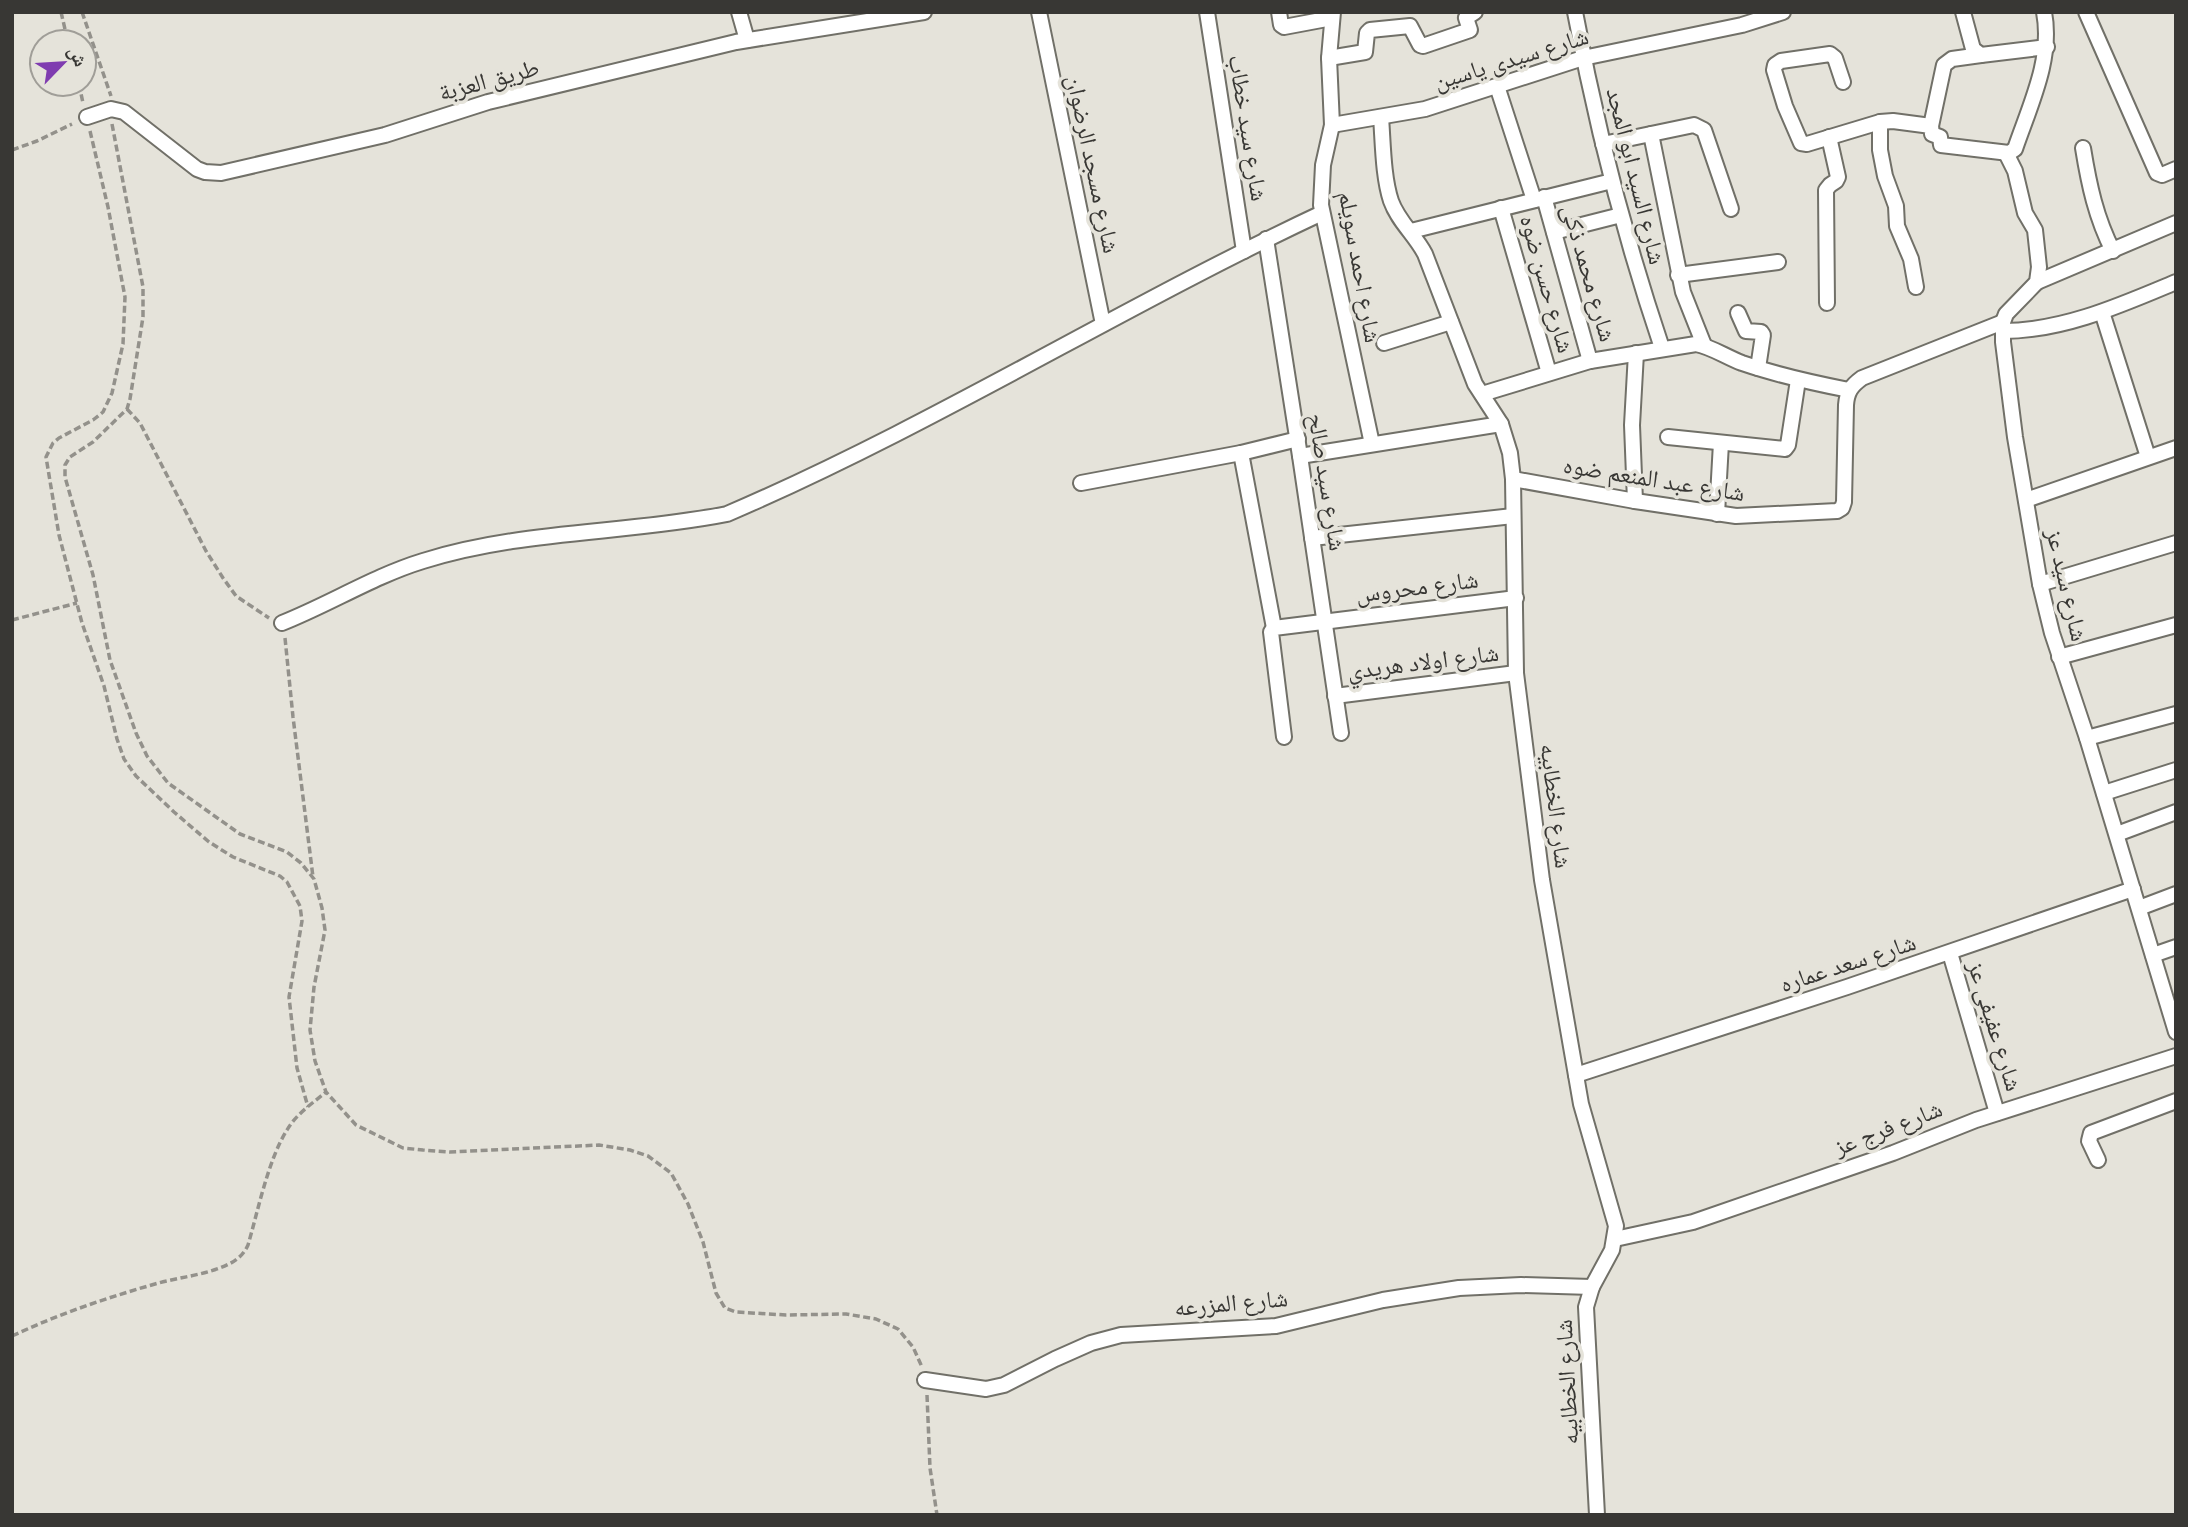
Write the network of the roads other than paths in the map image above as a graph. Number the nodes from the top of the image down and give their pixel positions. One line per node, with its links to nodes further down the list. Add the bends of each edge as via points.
1 (739, 12): 13 (street)
2 (924, 12): 13 (street, طريق العزبة)
3 (1038, 12): 52 (street, شارع مسجد الرضوان)
4 (1475, 12): 16 (street, via 1466,18 1470,30 1457,35 1422,46 1410,26 1370,30 1365,52)
5 (1575, 12): 17 (street, شارع السيد ابو المجد)
6 (1783, 12): 17 (street, شارع سيدى ياسين)
7 (1963, 12): 15 (street, via 1973,50)
8 (2044, 12): 14 (street)
9 (2086, 12): 30 (street, via 2157,173)
10 (1209, 13): 41 (street, شارع سيد خطاب)
11 (1332, 15): 12 (street, via 1284,27); 16 (street, شارع احمد سويلم)
12 (1280, 19)
13 (747, 40): 20 (street, طريق العزبة, via 221,173 197,169 117,109)
14 (2047, 47): 15 (street); 29 (street, via 2015,149)
15 (1981, 55): 24 (street, via 1952,59 1944,65)
16 (1329, 58): 23 (street, شارع احمد سويلم)
17 (1583, 58): 19 (street, شارع سيدى ياسين); 27 (street, شارع السيد ابو المجد)
18 (1843, 82): 26 (street, via 1832,55 1775,65 1784,106 1799,141 1807,144)
19 (1497, 86): 21 (street, شارع سيدى ياسين); 32 (street, شارع محمد ذكى)
20 (87, 117)
21 (1381, 117): 23 (street, شارع سيدى ياسين); 38 (street, شارع الخطابيه, via 1391,201)
22 (1880, 122): 24 (street); 26 (street); 47 (street, via 1885,176)
23 (1332, 125): 35 (street, شارع احمد سويلم, via 1323,165)
24 (1931, 126): 29 (street, via 1941,145)
25 (1651, 134): 27 (street); 34 (street, via 1701,127); 44 (street)
26 (1829, 137): 48 (street, via 1838,177 1826,190)
27 (1604, 144): 31 (street, شارع السيد ابو المجد)
28 (2083, 148): 42 (street, via 2092,200)
29 (2006, 153): 45 (street, via 2035,230)
30 (2176, 169)
31 (1612, 181): 32 (street); 36 (street, شارع السيد ابو المجد)
32 (1539, 198): 33 (street); 39 (street, شارع محمد ذكى)
33 (1501, 208): 38 (street); 60 (street, شارع حسن ضوه)
34 (1731, 209)
35 (1322, 213): 40 (street); 68 (street, شارع احمد سويلم)
36 (1621, 215): 39 (street); 56 (street, شارع السيد ابو المجد)
37 (2176, 223): 42 (street)
38 (1411, 231): 51 (street, شارع الخطابيه)
39 (1554, 232): 58 (street, شارع محمد ذكى)
40 (1266, 239): 41 (street); 66 (street, شارع سيد صالح)
41 (1244, 250): 52 (street)
42 (2113, 251): 45 (street)
43 (1778, 262): 44 (street)
44 (1678, 275): 55 (street)
45 (2037, 282): 53 (street, via 2013,305)
46 (2176, 282): 49 (street)
47 (1916, 287)
48 (1827, 303)
49 (2102, 312): 53 (street, via 2024,331); 72 (street)
50 (1738, 313): 59 (street, via 1746,331 1763,335)
51 (1451, 322): 54 (street); 63 (street, شارع الخطابيه)
52 (1103, 324): 84 (street, via 936,415 727,514 489,545 375,579)
53 (2003, 326): 62 (street, via 1862,378); 75 (street, شارع سيد عز)
54 (1384, 343)
55 (1704, 345): 56 (street); 59 (street)
56 (1662, 348): 57 (street)
57 (1636, 353): 58 (street); 76 (street, via 1632,425)
58 (1590, 361): 60 (street)
59 (1758, 368): 61 (street)
60 (1549, 373): 63 (street)
61 (1798, 380): 62 (street); 67 (street, via 1787,447)
62 (1849, 390): 77 (street, شارع عبد المنعم ضوه, via 1842,508 1832,513 1754,517)
63 (1482, 394): 64 (street, شارع الخطابيه)
64 (1501, 424): 68 (street); 73 (street, شارع الخطابيه)
65 (1668, 437): 67 (street)
66 (1298, 439): 70 (street); 71 (street, شارع سيد صالح)
67 (1721, 443): 77 (street)
68 (1372, 444): 71 (street)
69 (2176, 448): 72 (street)
70 (1241, 453): 74 (street); 86 (street)
71 (1300, 456): 79 (street, شارع سيد صالح)
72 (2148, 457): 75 (street)
73 (1513, 479): 76 (street, شارع عبد المنعم ضوه); 78 (street, شارع الخطابيه)
74 (1082, 483)
75 (2025, 500): 81 (street, شارع سيد عز)
76 (1635, 502): 77 (street, شارع عبد المنعم ضوه)
77 (1717, 514)
78 (1513, 516): 79 (street); 82 (street, شارع الخطابيه)
79 (1312, 538): 83 (street, شارع سيد صالح)
80 (2176, 543): 81 (street)
81 (2040, 584): 87 (street, شارع سيد عز)
82 (1516, 598): 83 (street, شارع محروس); 88 (street, شارع الخطابيه)
83 (1325, 621): 86 (street, شارع محروس); 89 (street, شارع سيد صالح)
84 (282, 623)
85 (2176, 625): 87 (street)
86 (1274, 628): 92 (street)
87 (2059, 657): 93 (street, شارع سيد عز)
88 (1517, 673): 89 (street, شارع اولاد هريدي); 106 (street, شارع الخطابيه, via 1542,880)
89 (1335, 696): 91 (street, شارع سيد صالح)
90 (2176, 713): 93 (street)
91 (1341, 733)
92 (1284, 737)
93 (2087, 738): 95 (street, شارع سيد عز)
94 (2176, 770): 95 (street)
95 (2104, 793): 97 (street, شارع سيد عز)
96 (2176, 812): 97 (street)
97 (2117, 834): 98 (street, شارع سيد عز)
98 (2133, 889): 100 (street, شارع سيد عز); 102 (street, شارع سعد عماره)
99 (2176, 894): 100 (street)
100 (2138, 908): 103 (street, شارع سيد عز)
101 (2176, 947): 103 (street)
102 (1950, 953): 106 (street, شارع سعد عماره); 108 (street, شارع عفيفى عز)
103 (2152, 955): 104 (street, شارع سيد عز)
104 (2176, 1032)
105 (2176, 1056): 108 (street, شارع فرج عز)
106 (1576, 1075): 110 (street, شارع الخطابيه, via 1588,1132 1614,1212)
107 (2176, 1101): 109 (street, via 2091,1133 2089,1141)
108 (1997, 1113): 110 (street, شارع فرج عز, via 1693,1222)
109 (2098, 1160)
110 (1615, 1239): 111 (street, شارع الخطابيه)
111 (1592, 1287): 112 (street, شارع المزرعه, via 1459,1288 1383,1300 1276,1326 1121,1335 1091,1343 1004,1385 986,1389); 113 (street, شارع الخطابيه, via 1585,1319)
112 (925, 1380)
113 (1597, 1515)

